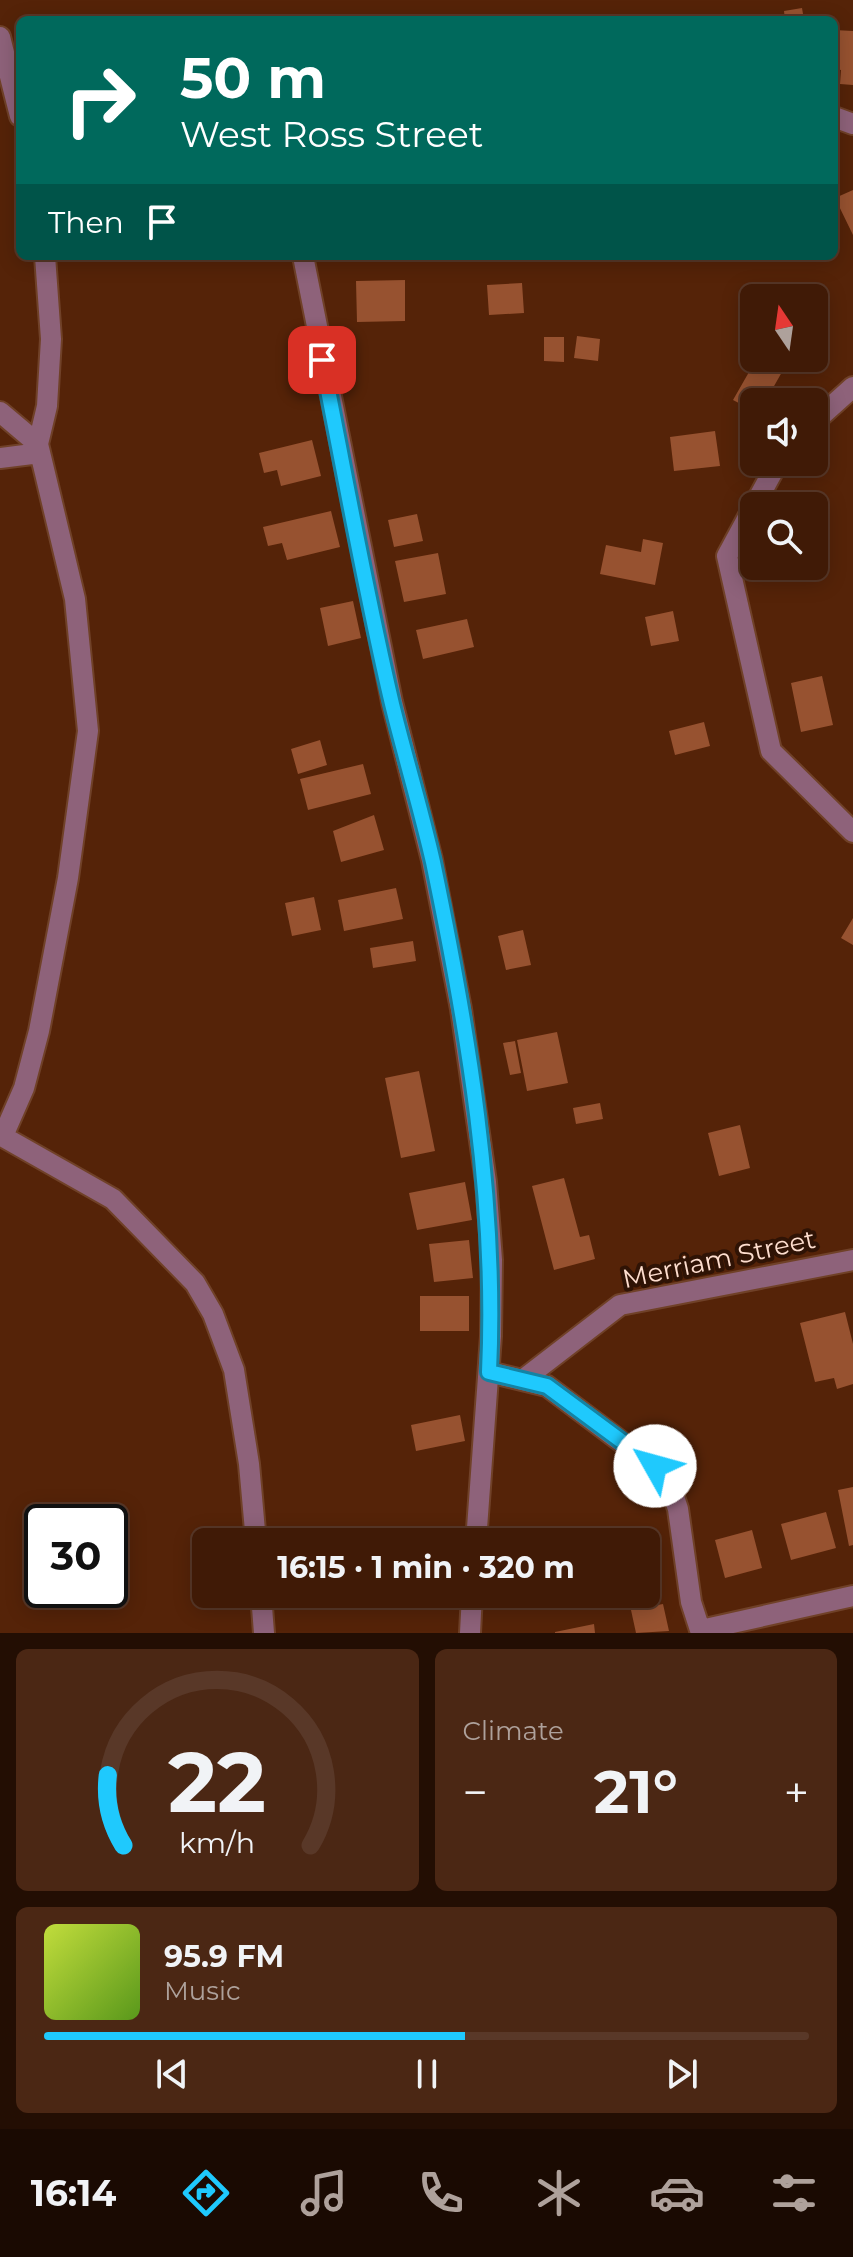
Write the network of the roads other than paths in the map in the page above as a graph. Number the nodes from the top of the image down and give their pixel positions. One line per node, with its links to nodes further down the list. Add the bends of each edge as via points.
1 (0, 37): 2 (street)
2 (16, 100)
3 (45, 260): 8 (street, via 51,339)
4 (304, 260): 14 (street, via 392,702 432,860 461,1009 492,1260)
5 (853, 387): 6 (street)
6 (828, 409)
7 (0, 412): 8 (street)
8 (39, 448): 9 (street); 12 (street, via 75,599 88,731 39,1031 24,1088)
9 (0, 458)
10 (740, 532): 11 (street, via 727,556 771,751)
11 (853, 832)
12 (1, 1136): 16 (street, via 113,1199 195,1283 234,1370)
13 (853, 1260): 15 (street, Merriam Street, via 620,1305)
14 (489, 1372): 15 (street); 17 (street)
15 (524, 1379): 21 (street, via 547,1386 667,1476 677,1501 691,1602)
16 (255, 1528)
17 (477, 1528)
18 (853, 1596): 21 (street)
19 (262, 1608): 22 (street)
20 (471, 1608): 23 (street)
21 (701, 1632)
22 (264, 1633)
23 (470, 1633)

